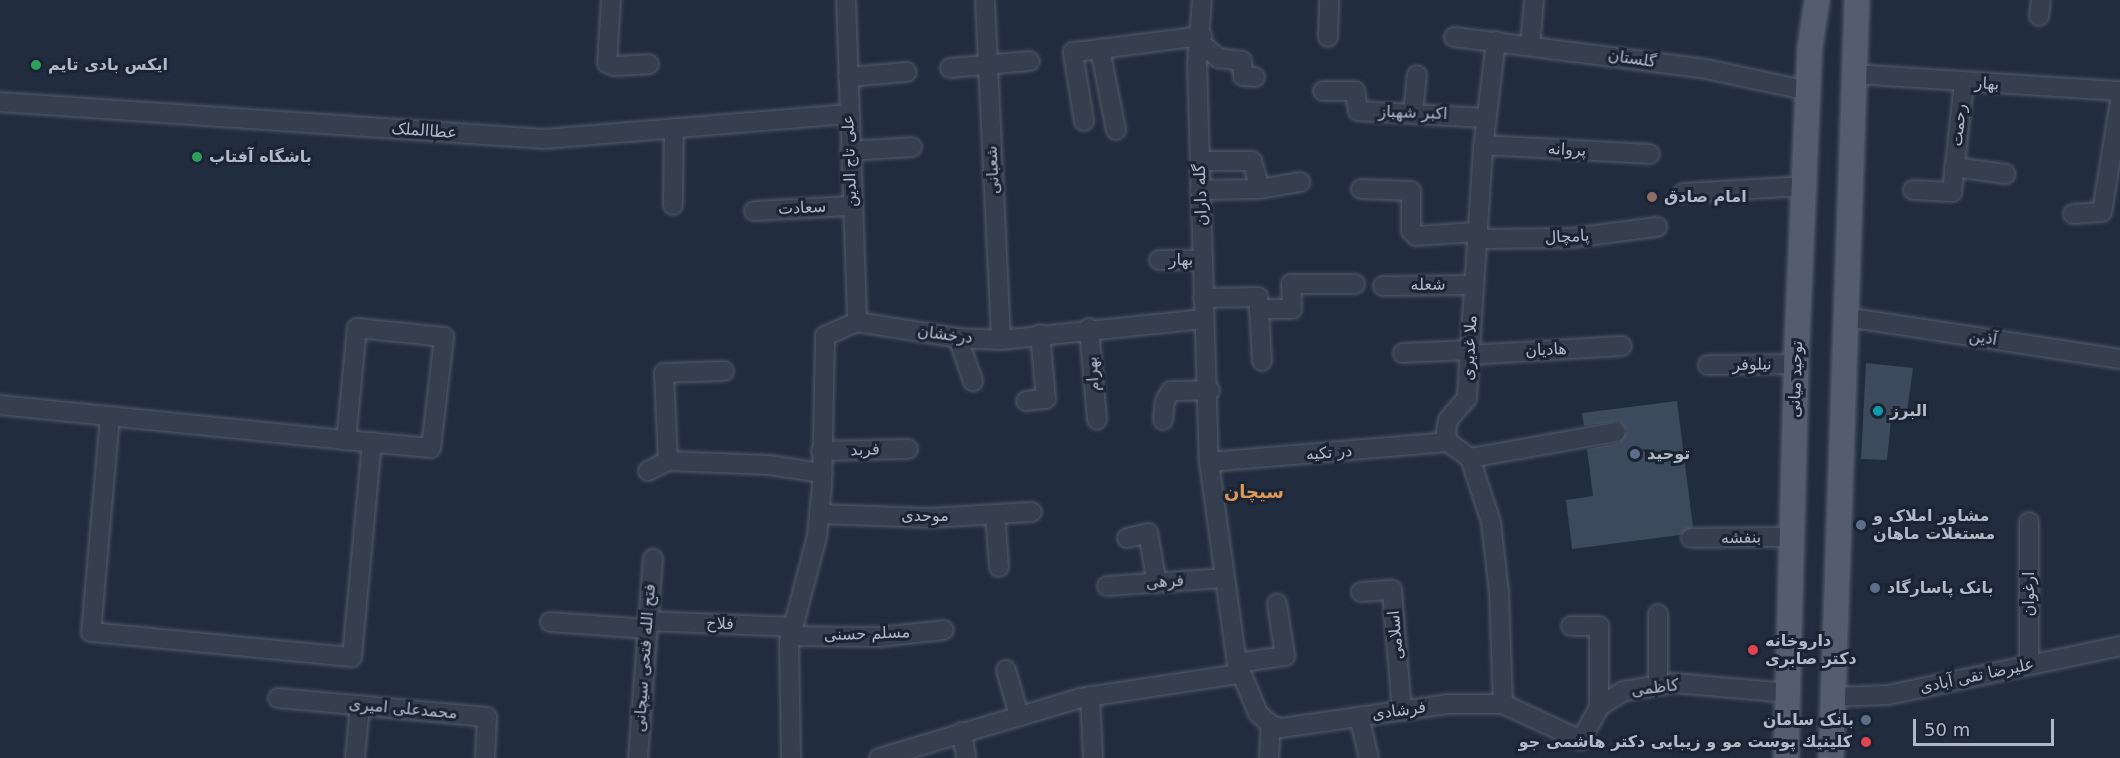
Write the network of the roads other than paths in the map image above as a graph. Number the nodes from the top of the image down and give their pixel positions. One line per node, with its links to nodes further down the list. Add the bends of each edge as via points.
1 (611, 0): 16 (street, via 610,65)
2 (846, 0): 23 (street, علی تاج الدین)
3 (985, 0): 17 (street, شعبانی)
4 (1202, 0): 11 (street, گله داران)
5 (1329, 0): 9 (street)
6 (1534, 0): 13 (street)
7 (1817, 0): 26 (main road, توحید میانی)
8 (1857, 0): 21 (main road)
9 (1328, 37)
10 (1454, 37): 12 (street, گلستان)
11 (1202, 40): 14 (street); 22 (street, via 1218,58 1242,61 1243,76); 40 (street, گله داران, via 1197,63)
12 (1496, 42): 13 (street, گلستان); 32 (street, ملا غدیری)
13 (1530, 46): 26 (street, گلستان, via 1706,69)
14 (1100, 49): 33 (street, via 1073,52); 35 (street)
15 (1030, 62): 17 (street)
16 (649, 64)
17 (988, 65): 18 (street); 69 (street, شعبانی)
18 (951, 68)
19 (907, 72): 23 (street)
20 (1417, 75): 30 (street)
21 (1855, 75): 24 (street, بهار); 63 (main road)
22 (1255, 76)
23 (848, 77): 31 (street, علی تاج الدین)
24 (1964, 82): 27 (street, بهار); 41 (street, رحمت)
25 (1323, 91): 30 (street, اکبر شهباز, via 1355,91 1358,111)
26 (1809, 91): 44 (main road, توحید میانی)
27 (2120, 91)
28 (0, 102): 34 (street, عطاالملک, via 544,139)
29 (2120, 102): 53 (street, via 2102,212)
30 (1413, 112): 32 (street, اکبر شهباز)
31 (849, 114): 34 (street, عطاالملک); 38 (street, علی تاج الدین)
32 (1486, 118): 36 (street, ملا غدیری)
33 (1084, 121)
34 (674, 128): 50 (street)
35 (1116, 130)
36 (1483, 145): 39 (street, پروانه); 55 (street, ملا غدیری)
37 (912, 147): 38 (street)
38 (850, 151): 51 (street, علی تاج الدین)
39 (1650, 154)
40 (1200, 161): 45 (street, via 1251,161); 47 (street, گله داران)
41 (1954, 167): 42 (street, رحمت); 48 (street, رحمت, via 1952,192)
42 (2006, 174)
43 (1300, 182): 45 (street)
44 (1805, 186): 49 (street); 75 (main road, توحید میانی)
45 (1260, 189): 47 (street)
46 (1361, 189): 55 (street, پامچال, via 1412,191 1411,231 1416,236)
47 (1200, 190): 57 (street, گله داران)
48 (1913, 190)
49 (1683, 193)
50 (673, 205)
51 (851, 206): 52 (street, سعادت); 65 (street, علی تاج الدین)
52 (754, 210)
53 (2073, 214)
54 (1657, 226): 55 (street, پامچال, via 1572,238)
55 (1477, 236): 59 (street, ملا غدیری)
56 (1159, 260): 57 (street, بهار)
57 (1203, 260): 61 (street, گله داران)
58 (1355, 284): 62 (street, via 1291,284 1292,309)
59 (1473, 285): 60 (street, شعله); 72 (street, ملا غدیری)
60 (1383, 286)
61 (1203, 298): 62 (street, via 1258,297); 64 (street, گله داران)
62 (1259, 309): 74 (street)
63 (1846, 317): 73 (street, آذین); 123 (main road)
64 (1204, 319): 66 (street, درخشان); 79 (street, گله داران)
65 (857, 322): 68 (street, درخشان); 90 (street, via 825,336)
66 (1089, 328): 67 (street, درخشان); 83 (street, بهرام)
67 (1040, 334): 69 (street, درخشان); 80 (street, via 1046,399)
68 (958, 338): 69 (street, درخشان); 78 (street)
69 (1000, 339)
70 (1622, 346): 72 (street, هادیان)
71 (1403, 353): 72 (street)
72 (1470, 353): 88 (street, ملا غدیری, via 1467,398 1448,420)
73 (2120, 359)
74 (1262, 361)
75 (1796, 364): 76 (street, نیلوفر); 100 (main road, توحید میانی)
76 (1708, 365)
77 (724, 371): 92 (street, via 664,373)
78 (973, 381)
79 (1210, 390): 84 (street, via 1172,391 1164,400); 93 (street, گله داران)
80 (1026, 401)
81 (0, 405): 82 (street)
82 (110, 416): 86 (street); 87 (street, via 91,632 114,635 352,657)
83 (1096, 420)
84 (1163, 420)
85 (1616, 432): 91 (street)
86 (346, 440): 87 (street); 87 (street, via 357,328 444,337 431,448)
87 (372, 442)
88 (1448, 442): 91 (street); 93 (street, در تکیه)
89 (908, 449): 90 (street, فربد)
90 (821, 451): 95 (street)
91 (1470, 458): 125 (street, via 1491,522 1499,591)
92 (668, 460): 94 (street); 95 (street)
93 (1209, 462): 105 (street, گله داران)
94 (648, 471)
95 (822, 472): 97 (street)
96 (1032, 512): 98 (street, موحدی)
97 (819, 514): 98 (street, موحدی, via 928,518); 115 (street)
98 (995, 514): 104 (street)
99 (2029, 522): 117 (street, ارغوان)
100 (1791, 537): 102 (street, بنفشه); 121 (main road, توحید میانی)
101 (1127, 538): 106 (street, via 1148,532)
102 (1691, 538)
103 (653, 559): 112 (street, فتح الله فتحی سیچانی)
104 (999, 567)
105 (1223, 578): 106 (street, فرهی); 118 (street)
106 (1157, 583): 107 (street, فرهی)
107 (1107, 586)
108 (1360, 592): 128 (street, اسلامی, via 1392,590)
109 (1277, 604): 118 (street, via 1285,656)
110 (1658, 614): 120 (street)
111 (549, 622): 112 (street, فلاح)
112 (648, 625): 115 (street, فلاح); 136 (street, فتح الله فتحی سیچانی)
113 (1571, 626): 127 (street, via 1599,626)
114 (944, 630): 115 (street, مسلم حسنی, via 879,637)
115 (791, 631): 137 (street)
116 (2120, 646): 117 (street, علیرضا تقی آبادی)
117 (2029, 665): 123 (street, علیرضا تقی آبادی, via 1888,695)
118 (1238, 668): 122 (street); 131 (street, via 1258,713)
119 (1006, 670): 129 (street)
120 (1658, 685): 121 (street, کاظمی); 127 (street, کاظمی, via 1624,691)
121 (1789, 693): 143 (main road, توحید میانی)
122 (1090, 696): 129 (street); 140 (street)
123 (1833, 697): 144 (main road)
124 (278, 698): 126 (street, محمدعلی امیری)
125 (1503, 704): 128 (street, فرشادی, via 1447,704); 133 (street, فرشادی)
126 (360, 705): 134 (street); 135 (street, محمدعلی امیری, via 487,717)
127 (1599, 707): 133 (street, کاظمی)
128 (1402, 711): 130 (street, فرشادی)
129 (1019, 715): 132 (street)
130 (1359, 717): 131 (street, فرشادی, via 1281,728); 142 (street)
131 (1271, 725): 141 (street)
132 (962, 732): 138 (street); 139 (street)
133 (1582, 749)
134 (355, 758)
135 (485, 758)
136 (638, 758)
137 (791, 758)
138 (879, 758)
139 (966, 758)
140 (1093, 758)
141 (1269, 758)
142 (1369, 758)
143 (1786, 758)
144 (1830, 758)

